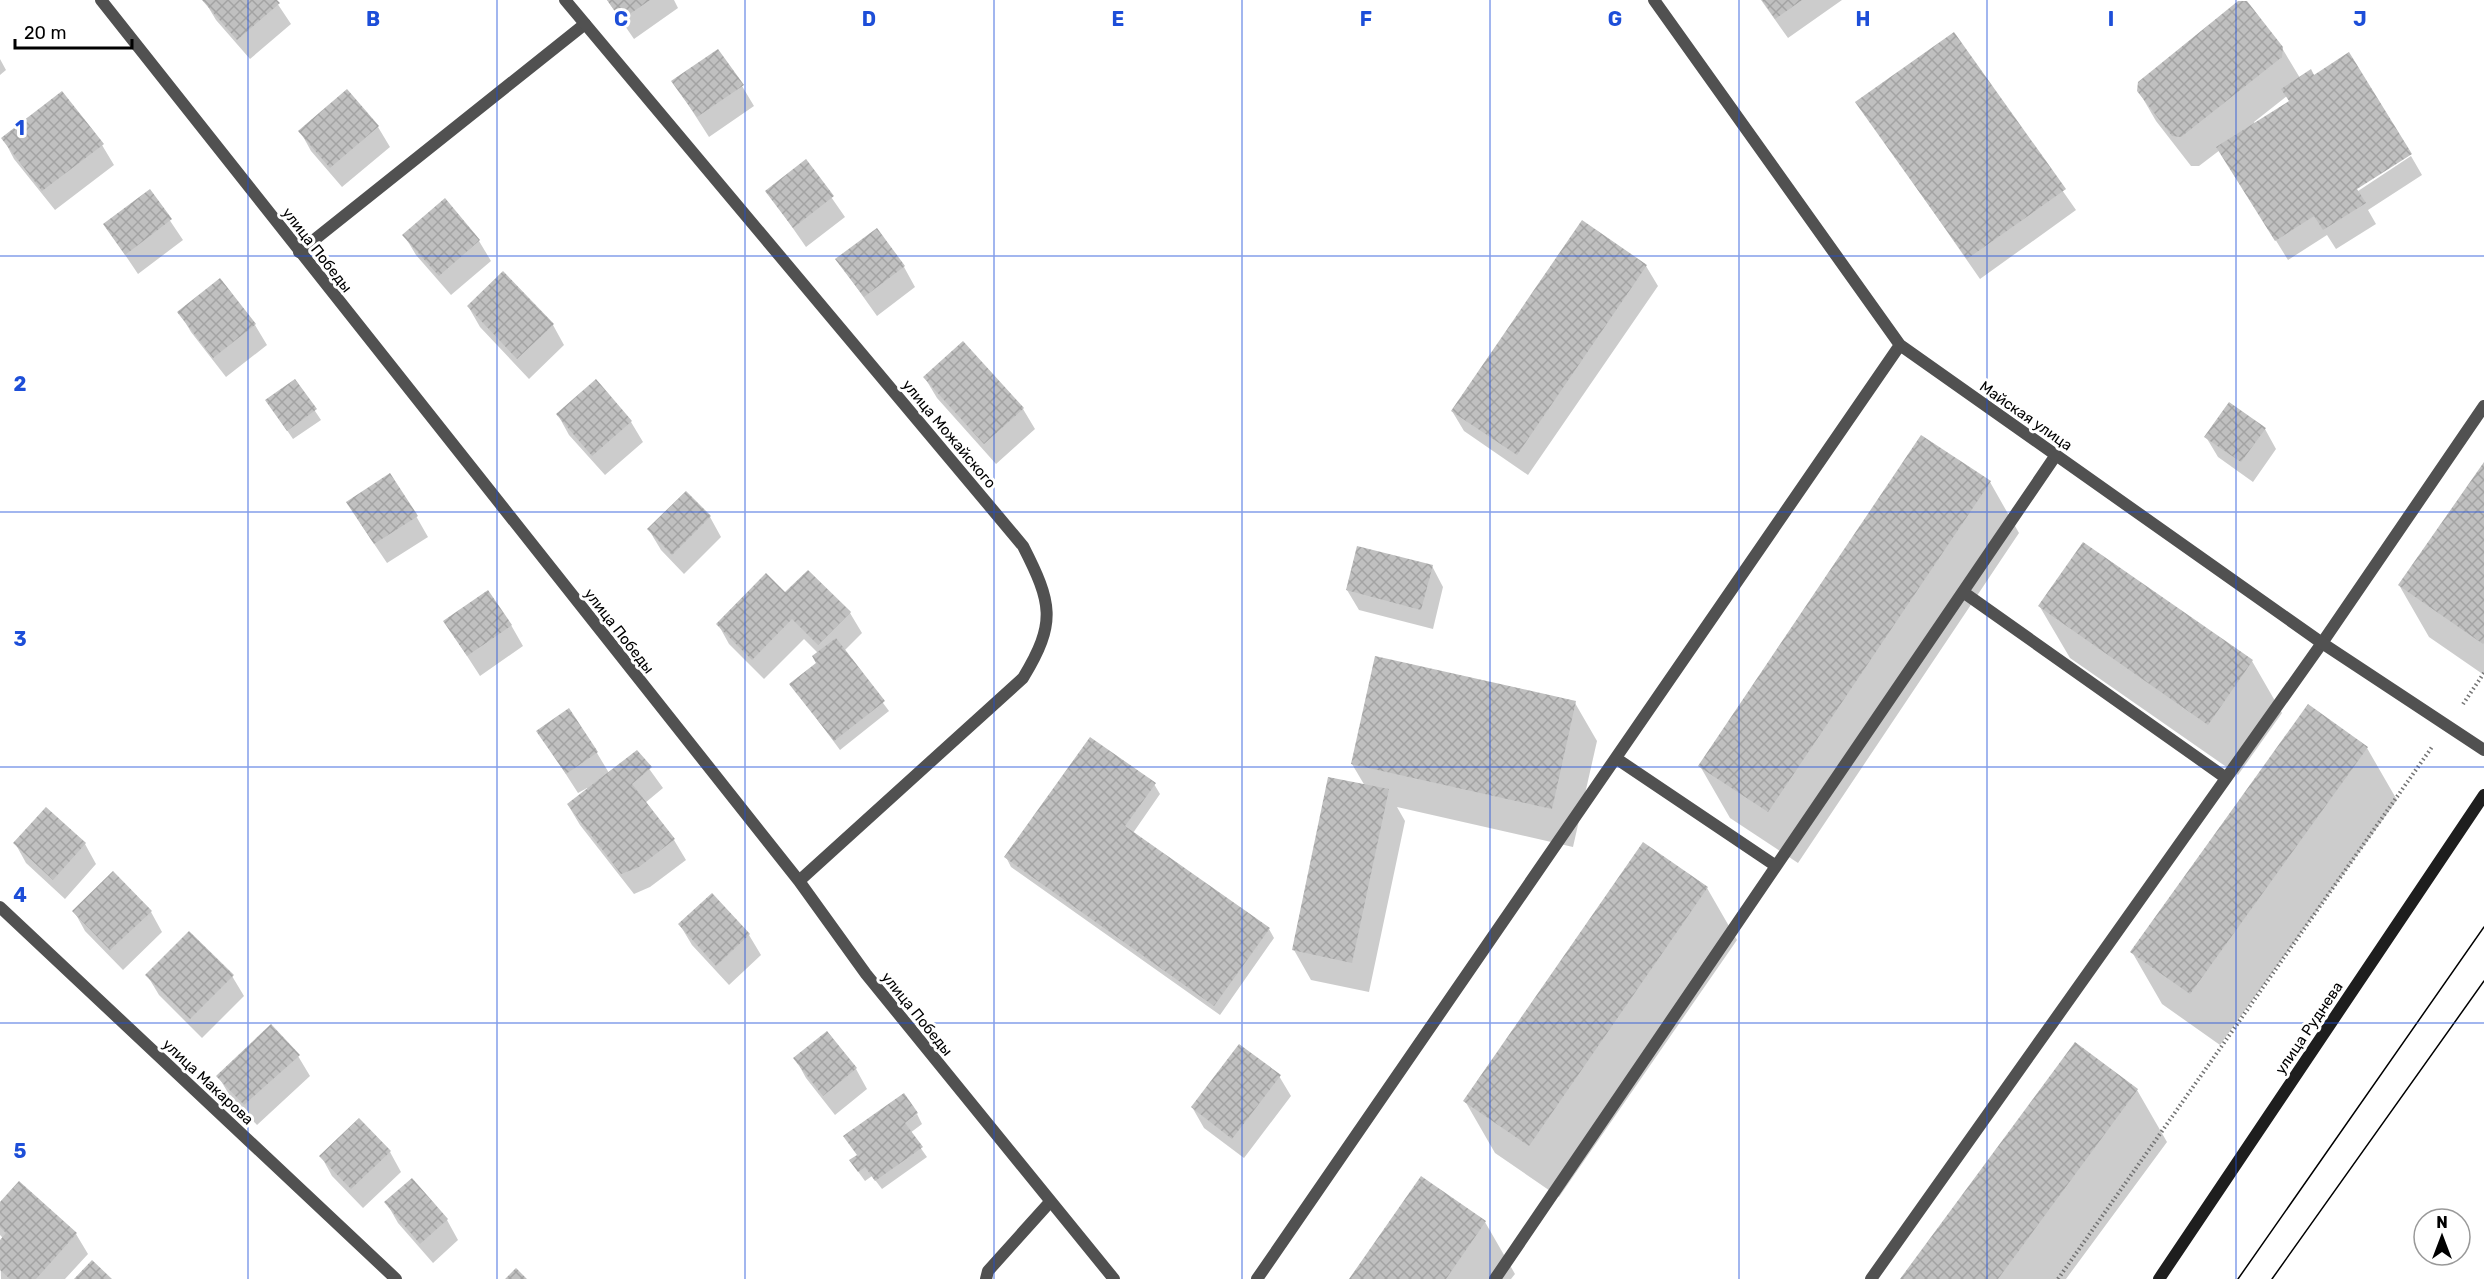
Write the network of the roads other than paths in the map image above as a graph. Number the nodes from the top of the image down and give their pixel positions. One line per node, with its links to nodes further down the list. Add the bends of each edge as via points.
1 (101, 0): 5 (street, улица Победы)
2 (565, 0): 4 (street, улица Можайского)
3 (1654, 0): 6 (street, Майская улица)
4 (585, 24): 5 (street); 16 (street, улица Можайского, via 1023,546 1043,586 1048,621 1041,650 1023,678)
5 (299, 252): 16 (street, улица Победы)
6 (1900, 345): 8 (street, Майская улица); 12 (street)
7 (2484, 406): 10 (street)
8 (2056, 455): 9 (street); 10 (street, Майская улица)
9 (1963, 592): 13 (street); 15 (street)
10 (2322, 644): 11 (street, Майская улица); 13 (street)
11 (2484, 750)
12 (1617, 759): 15 (street); 22 (street)
13 (2226, 778): 24 (street)
14 (2484, 795): 25 (main road, улица Руднева)
15 (1776, 866): 23 (street)
16 (799, 881): 18 (street, улица Победы, via 866,974)
17 (0, 907): 19 (street, улица Макарова)
18 (1050, 1202): 20 (street, via 988,1271); 21 (street, улица Победы)
19 (396, 1279)
20 (986, 1279)
21 (1114, 1279)
22 (1257, 1279)
23 (1495, 1279)
24 (1871, 1279)
25 (2159, 1279)

